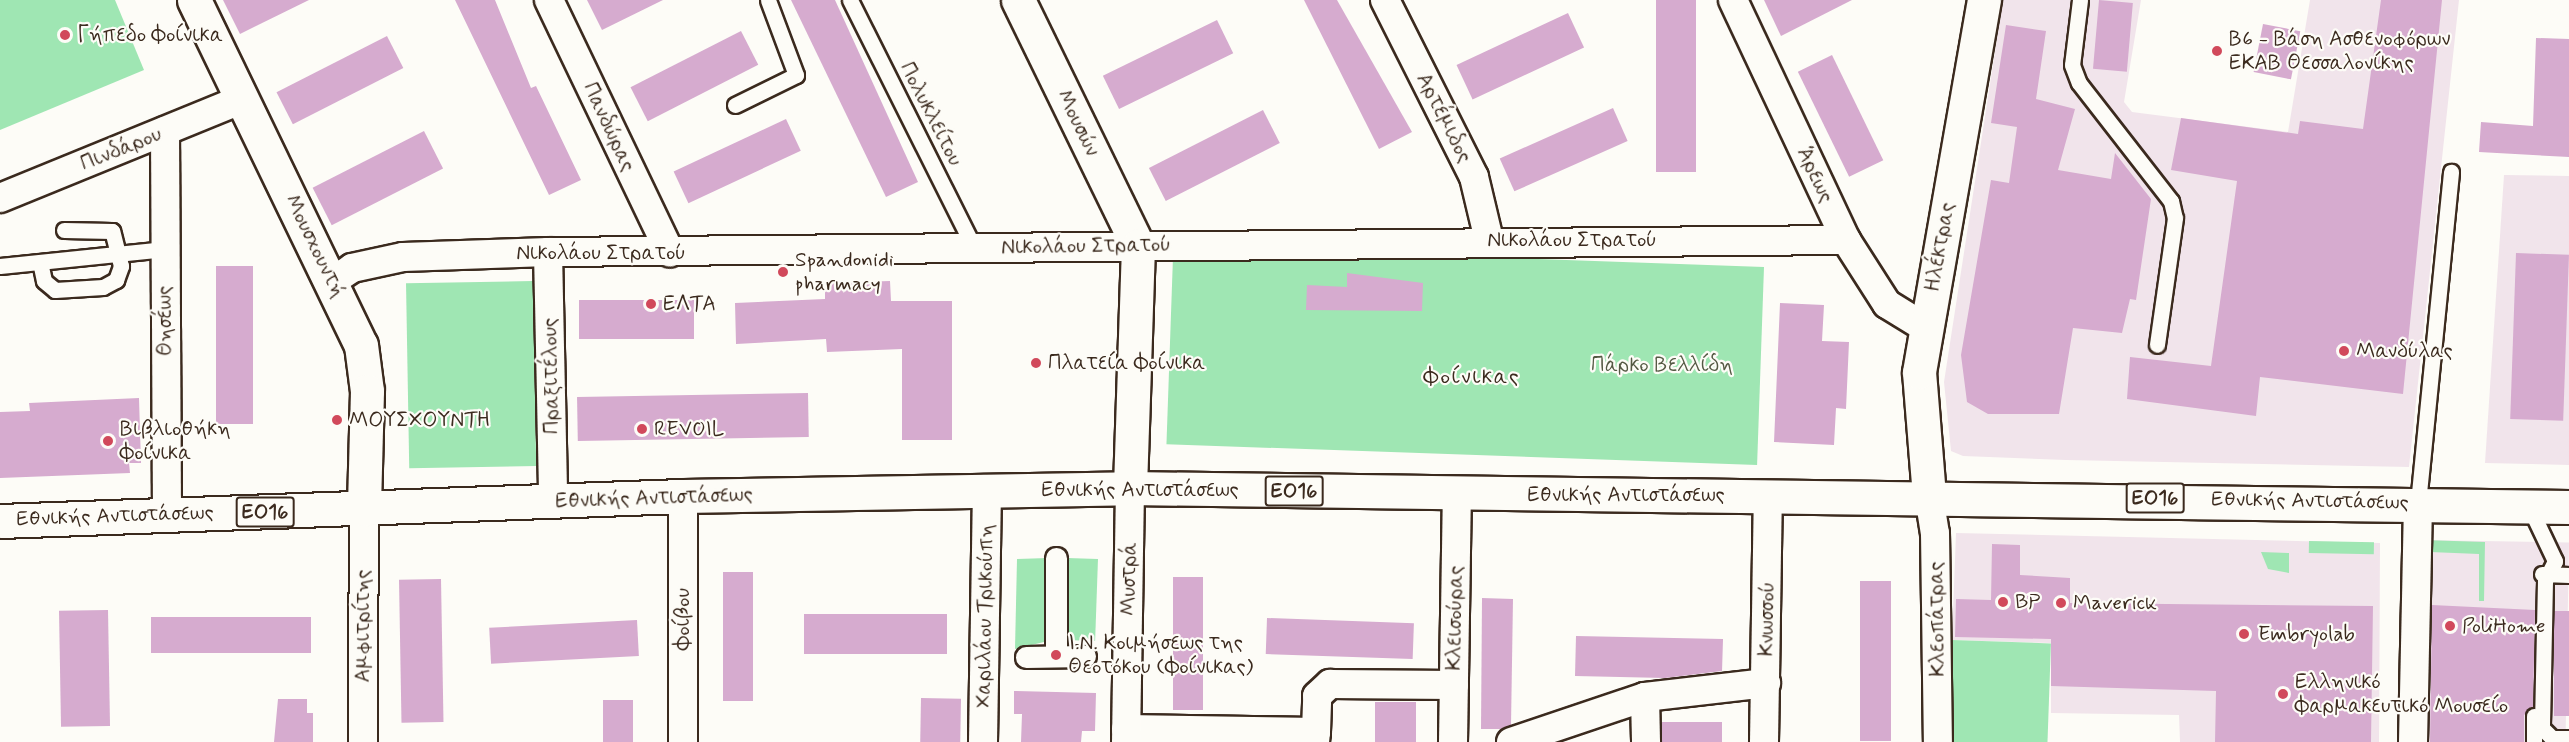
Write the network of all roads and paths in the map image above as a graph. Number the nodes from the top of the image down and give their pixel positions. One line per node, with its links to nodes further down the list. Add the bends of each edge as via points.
1 (194, 0): 10 (main road, Μουσχουντή)
2 (549, 0): 22 (street, Πανδώρας)
3 (768, 0): 11 (lane, via 795,75)
4 (850, 0): 19 (lane, Πολυκλείτου)
5 (1018, 0): 18 (main road, Μουσών)
6 (1385, 0): 16 (street, Αρτέμιδος, via 1474,177)
7 (1733, 0): 17 (street, Άρεως)
8 (1984, 0): 27 (main road, Ηλέκτρας)
9 (2080, 0): 28 (lane, via 2072,65 2079,83 2171,201 2175,218)
10 (243, 99): 12 (street, Πινδάρου); 26 (main road, Μουσχουντή)
11 (735, 105)
12 (165, 131): 14 (street, Πινδάρου); 20 (street, Θησέως)
13 (2451, 172): 36 (lane)
14 (0, 198)
15 (64, 230): 23 (lane, via 105,227 116,237)
16 (1489, 240): 17 (street, Νικολάου Στρατού); 18 (street, Νικολάου Στρατού)
17 (1846, 240): 27 (street, Άρεως, via 1887,304)
18 (1138, 246): 19 (street, Νικολάου Στρατού); 29 (main road)
19 (974, 248): 22 (street, Νικολάου Στρατού)
20 (165, 249): 23 (lane); 40 (street, Θησέως)
21 (548, 252): 22 (street, Νικολάου Στρατού); 26 (street, Νικολάου Στρατού, via 403,257 352,268); 35 (street, Πραξιτέλους)
22 (670, 253)
23 (119, 254): 24 (lane); 24 (lane, via 120,273 111,285 63,291 44,281)
24 (40, 262): 25 (lane)
25 (0, 266)
26 (333, 281): 39 (main road, Μουσχουντή, via 365,360)
27 (1926, 328): 34 (main road, Ηλέκτρας, via 1918,394)
28 (2157, 345)
29 (1130, 488): 30 (main road, Εθνικής Αντιστάσεως / ΕΟ16); 31 (main road, Εθνικής Αντιστάσεως / ΕΟ16); 51 (street, Μυστρά)
30 (987, 489): 33 (main road, Εθνικής Αντιστάσεως / ΕΟ16); 56 (street, Χαριλάου Τρικούπη)
31 (1457, 494): 32 (main road, Εθνικής Αντιστάσεως / ΕΟ16); 49 (street, Κλεισούρας)
32 (1768, 495): 34 (main road, Εθνικής Αντιστάσεως / ΕΟ16); 48 (street, Κνωσσού)
33 (682, 496): 35 (main road, Εθνικής Αντιστάσεως / ΕΟ16); 55 (street, Φοίβου)
34 (1929, 496): 36 (main road, Εθνικής Αντιστάσεως / ΕΟ16); 61 (street, Κλεοπάτρας, via 1935,533)
35 (553, 501): 39 (main road, Εθνικής Αντιστάσεως / ΕΟ16)
36 (2418, 503): 37 (main road, Εθνικής Αντιστάσεως / ΕΟ16); 62 (street)
37 (2529, 506): 38 (main road, Εθνικής Αντιστάσεως / ΕΟ16); 43 (lane, via 2555,561)
38 (2569, 507)
39 (364, 509): 40 (main road, Εθνικής Αντιστάσεως / ΕΟ16); 54 (street, Αμφιτρίτης)
40 (167, 512): 41 (main road, Εθνικής Αντιστάσεως / ΕΟ16)
41 (0, 521)
42 (1056, 558): 45 (street)
43 (2552, 574): 44 (lane); 53 (lane, via 2545,581 2541,728 2552,738); 63 (lane, via 2537,580)
44 (2569, 575)
45 (1056, 656): 46 (street); 47 (street)
46 (1085, 656)
47 (1026, 657)
48 (1766, 683): 50 (street); 60 (street, Κνωσσού)
49 (1454, 685): 52 (street, via 1329,684 1317,696); 57 (street, Κλεισούρας)
50 (1645, 697): 58 (street); 59 (street)
51 (1126, 736): 52 (street)
52 (1316, 737)
53 (2569, 738)
54 (363, 742)
55 (683, 742)
56 (983, 742)
57 (1453, 742)
58 (1511, 742)
59 (1646, 742)
60 (1764, 742)
61 (1938, 742)
62 (2413, 742)
63 (2534, 742)

